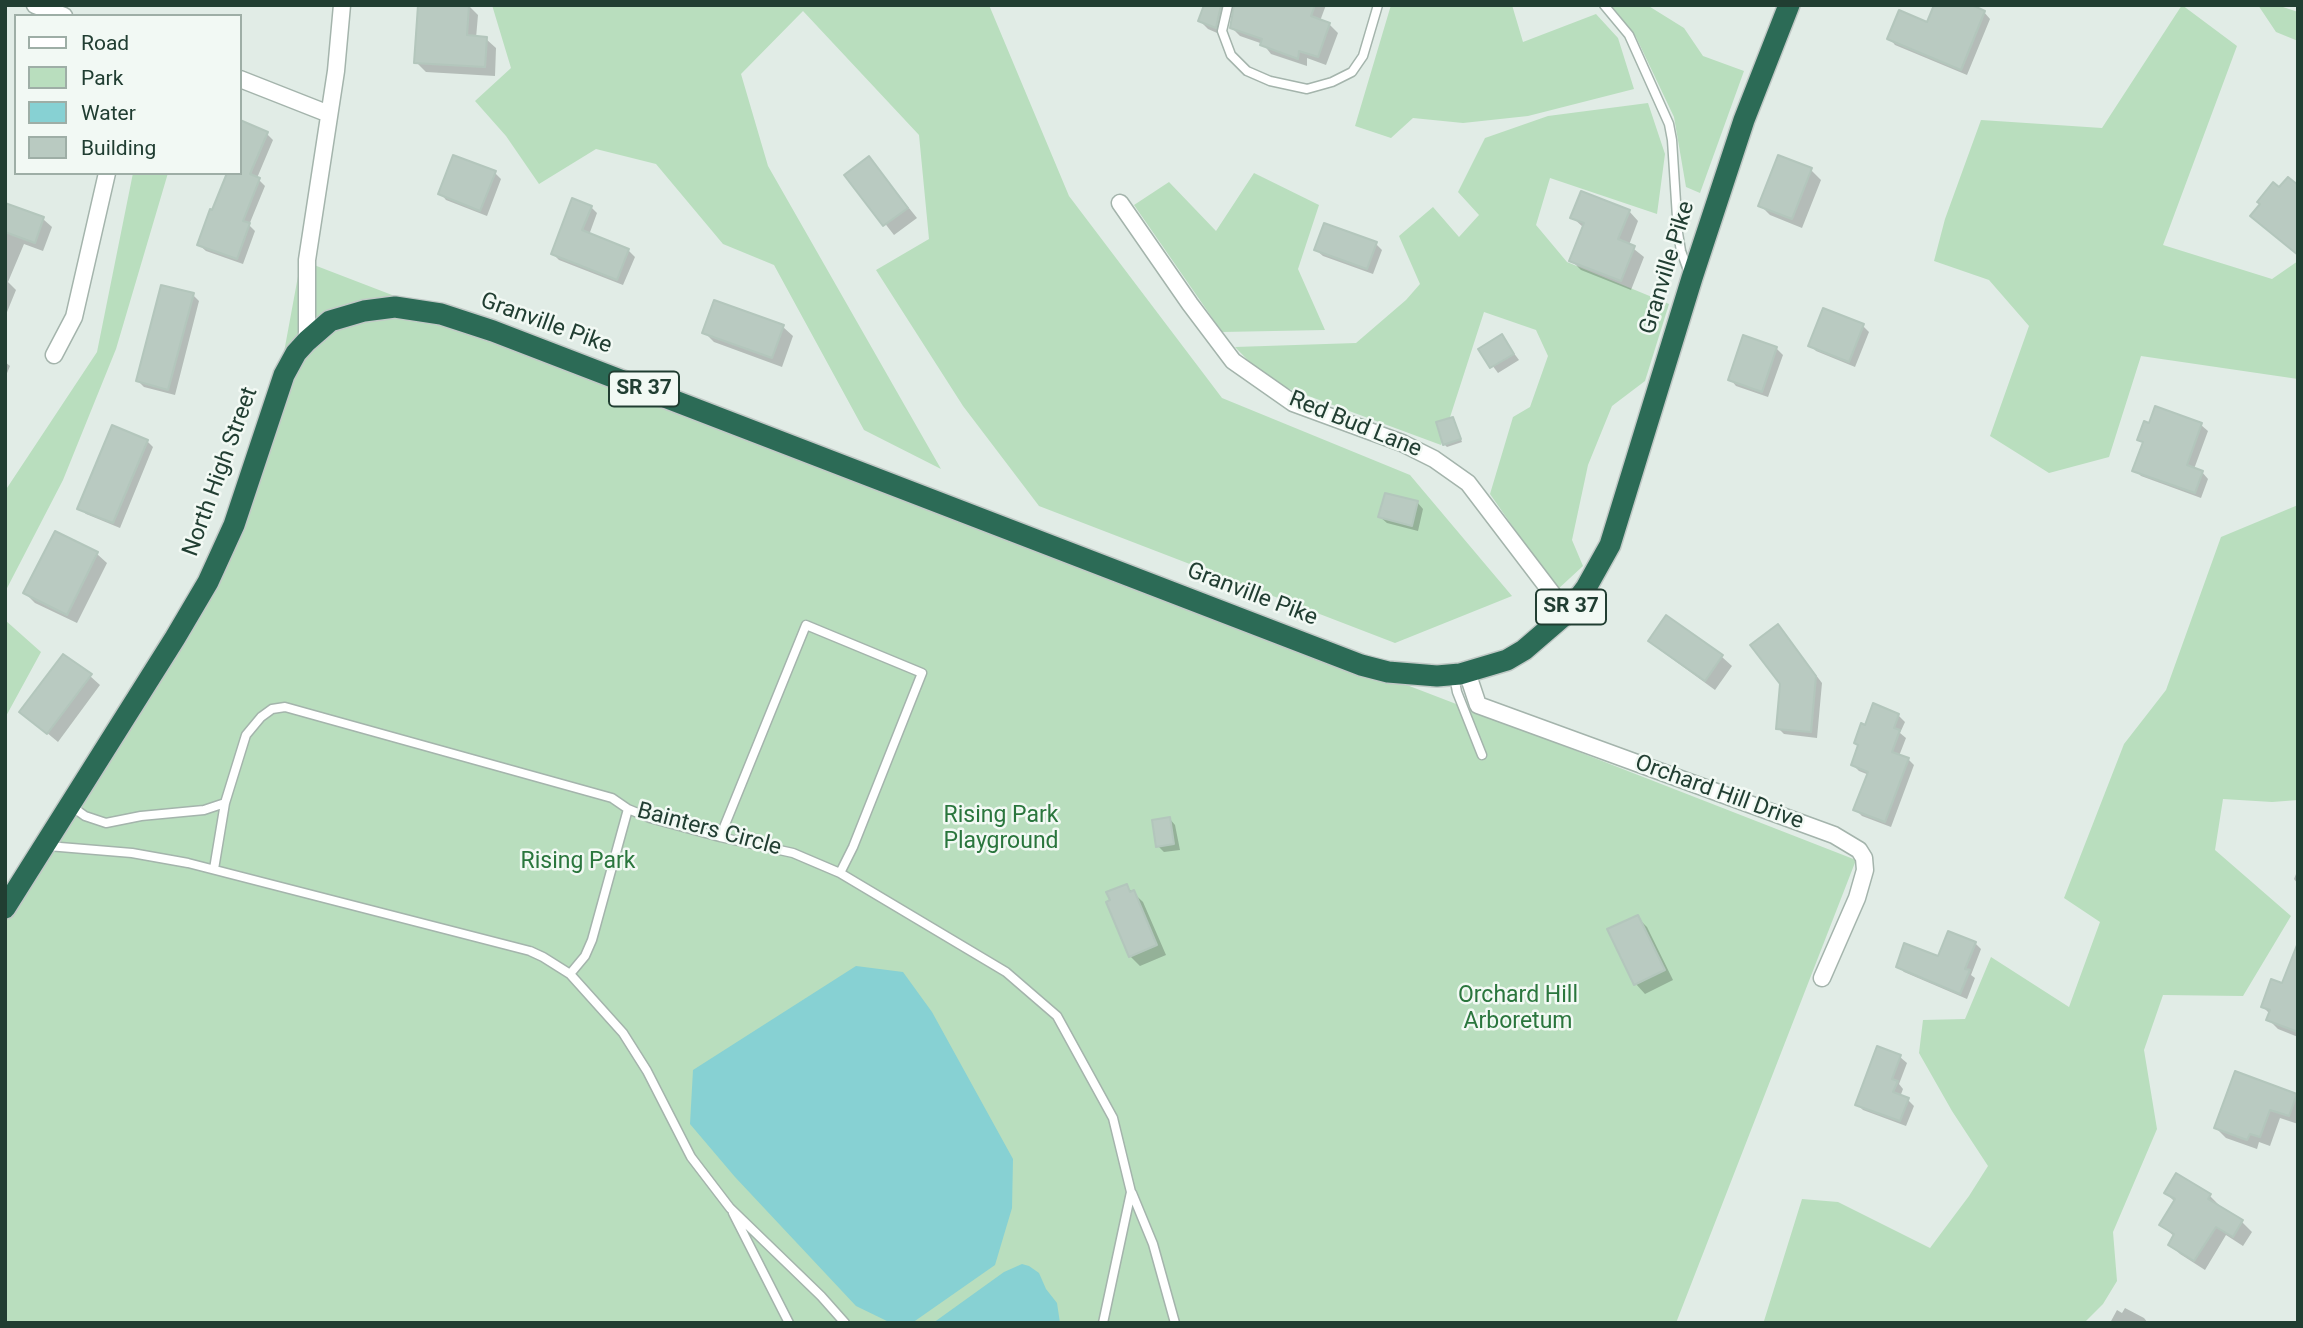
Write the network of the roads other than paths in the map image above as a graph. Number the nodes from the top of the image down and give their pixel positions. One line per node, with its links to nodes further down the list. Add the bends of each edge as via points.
1 (35, 5): 7 (street)
2 (342, 5): 9 (street)
3 (1228, 5): 4 (lane, via 1222,31 1231,55 1247,71 1307,89 1352,72 1363,56)
4 (1378, 5)
5 (1604, 5): 12 (lane, via 1629,35 1669,124 1681,251)
6 (1789, 5): 12 (highway, Granville Pike / SR 37, via 1744,120)
7 (59, 14)
8 (242, 80): 9 (street)
9 (329, 114): 13 (street, via 307,260)
10 (107, 175): 14 (street, via 74,317)
11 (1120, 203): 15 (street, Red Bud Lane, via 1233,361 1293,403 1402,443 1434,458 1468,483)
12 (1692, 278): 15 (highway, Granville Pike / SR 37, via 1609,545)
13 (307, 341): 16 (highway, Granville Pike / SR 37, via 330,321 364,311 394,307 441,314 1361,665 1415,675); 19 (highway, North High Street / SR 37, via 284,375 234,525 208,582)
14 (54, 355)
15 (1567, 613): 16 (highway, Granville Pike / SR 37, via 1524,650)
16 (1460, 673): 17 (lane, via 1457,692); 27 (street, Orchard Hill Drive, via 1478,705 1834,835 1859,850 1865,870 1857,898)
17 (1482, 755)
18 (225, 803): 19 (lane, via 106,823); 20 (lane, Bainters Circle, via 246,735 272,709 285,707 612,797); 23 (lane, Bainters Circle)
19 (71, 806): 22 (highway, North High Street / SR 37)
20 (628, 809): 21 (lane, Bainters Circle); 26 (lane, via 592,940)
21 (720, 837): 24 (lane, Bainters Circle, via 793,853); 24 (lane, via 806,625 922,673)
22 (45, 846): 23 (lane, via 132,853); 25 (highway, North High Street / SR 37)
23 (214, 869): 26 (lane, via 530,951)
24 (839, 873): 28 (lane, Bainters Circle, via 1006,972 1057,1016 1112,1118)
25 (5, 908)
26 (570, 974): 29 (lane, via 623,1033 691,1157)
27 (1822, 978)
28 (1131, 1192): 32 (lane, Bainters Circle); 33 (lane, via 1153,1244)
29 (730, 1208): 30 (lane); 31 (lane)
30 (789, 1323)
31 (845, 1323)
32 (1103, 1323)
33 (1175, 1323)

